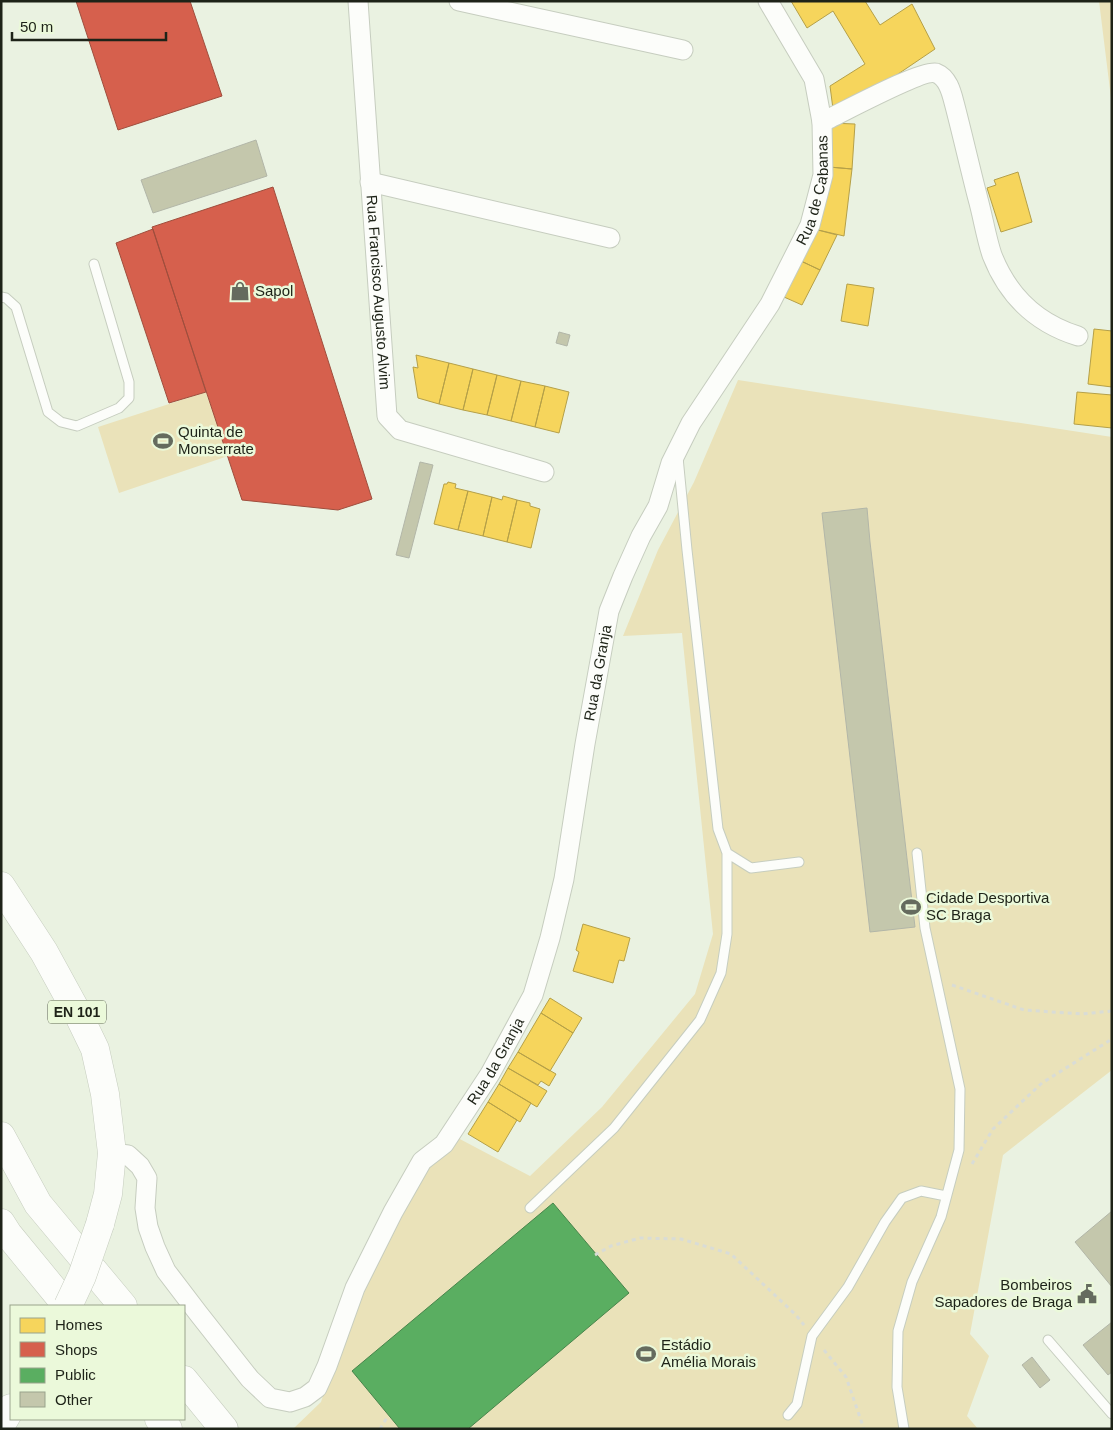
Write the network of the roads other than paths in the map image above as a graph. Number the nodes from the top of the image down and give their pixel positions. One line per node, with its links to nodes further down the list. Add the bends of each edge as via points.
1 (358, 1): 6 (street, Rua Francisco Augusto Alvim)
2 (458, 1): 4 (street)
3 (768, 1): 5 (street, Rua de Cabanas, via 814,79)
4 (683, 50)
5 (822, 122): 10 (street, via 927,73 943,77 951,91 992,254 1006,284 1043,322); 11 (street, Rua de Cabanas, via 823,175 810,225 770,304)
6 (370, 182): 7 (street); 13 (street, Rua Francisco Augusto Alvim, via 387,416 400,430)
7 (610, 238)
8 (94, 264): 9 (lane, via 129,382 129,398 119,408 77,426 61,422 48,412 16,307)
9 (1, 297)
10 (1078, 336)
11 (726, 371): 12 (street, Rua da Granja, via 690,422)
12 (678, 450): 14 (lane, via 718,829); 19 (street, Rua da Granja, via 658,506 641,536 610,611 564,879 533,995 490,1074 444,1144 422,1161 393,1212 355,1288 317,1388 290,1402 270,1398 250,1379 162,1263 148,1227 145,1208 147,1178 140,1166 128,1155)
13 (544, 472)
14 (727, 853): 16 (lane, via 751,868); 21 (lane, via 727,934 721,973 700,1020 614,1128)
15 (917, 853): 20 (lane, via 925,928 960,1089 959,1150)
16 (799, 862)
17 (1, 886): 19 (main road, EN 101, via 44,952 94,1049 105,1094)
18 (1, 1136): 25 (main road, via 38,1204)
19 (112, 1153): 24 (main road, EN 101, bridge, via 108,1194 100,1224)
20 (946, 1196): 30 (lane, via 921,1191 902,1198 884,1222 848,1287 812,1336 797,1404); 33 (lane, via 941,1217 912,1282 898,1332 897,1387)
21 (530, 1208)
22 (1, 1223): 23 (main road, EN 101)
23 (67, 1305)
24 (68, 1305)
25 (122, 1305)
26 (1048, 1340): 29 (lane)
27 (185, 1381): 32 (main road)
28 (10, 1410): 31 (main road)
29 (1112, 1414)
30 (788, 1415)
31 (1, 1425)
32 (224, 1429)
33 (904, 1429)

